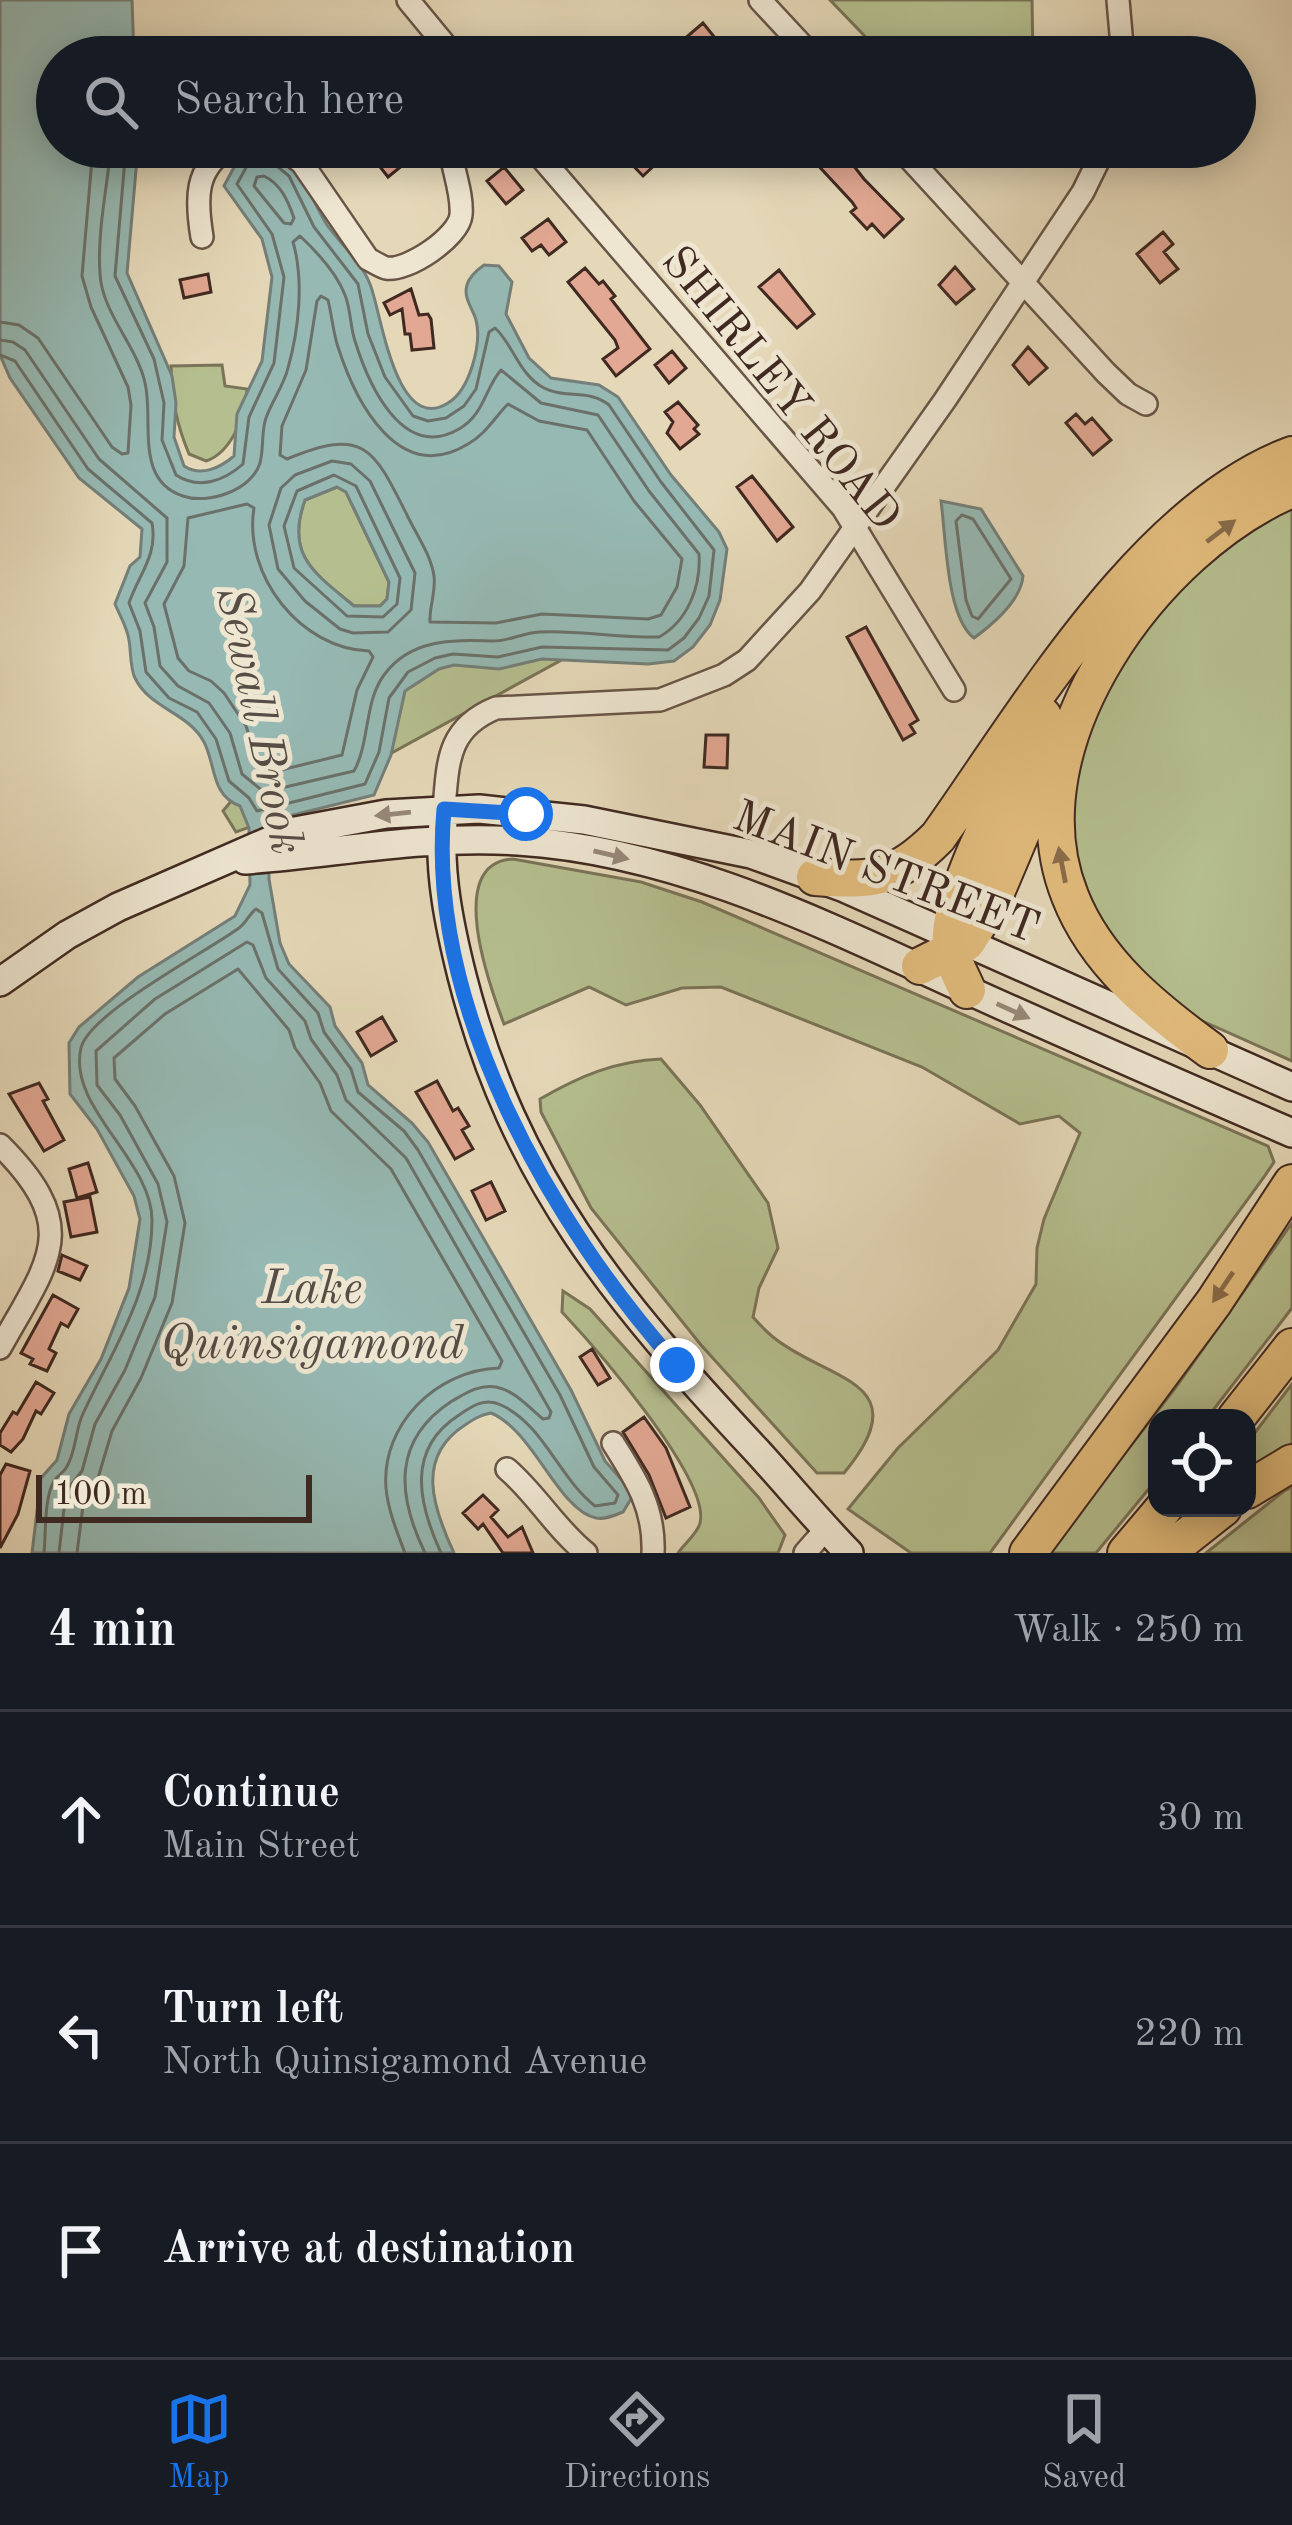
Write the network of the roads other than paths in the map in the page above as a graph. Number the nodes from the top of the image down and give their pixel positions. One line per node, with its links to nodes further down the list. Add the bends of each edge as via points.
1 (408, 0): 4 (street)
2 (760, 0): 5 (street)
3 (1118, 0): 6 (street)
4 (435, 36)
5 (794, 36)
6 (1121, 36)
7 (206, 168): 13 (street, via 199,179)
8 (305, 168): 9 (street, via 368,260 384,268 400,267 456,230)
9 (453, 168)
10 (550, 168): 18 (street, SHIRLEY ROAD)
11 (917, 168): 14 (street)
12 (1095, 168): 14 (street)
13 (202, 237)
14 (1020, 281): 15 (street); 18 (street)
15 (1146, 404)
16 (1292, 455): 19 (highway, via 1178,527)
17 (1292, 489): 21 (highway, one-way to 17, via 1118,636 1165,580 1231,523)
18 (854, 527): 20 (street, SHIRLEY ROAD); 22 (street, via 810,591 724,675 660,700 478,715 454,741)
19 (1086, 633): 25 (highway, via 920,854 876,879); 26 (highway, via 978,845)
20 (954, 690)
21 (1084, 695): 26 (highway, via 992,904); 29 (highway, one-way to 21, via 1123,977 1064,881 1059,792)
22 (444, 809): 23 (main road); 24 (main road, MAIN STREET, one-way to 24, via 353,819); 25 (main road, MAIN STREET, via 665,834)
23 (441, 839): 24 (main road, MAIN STREET); 26 (main road, MAIN STREET, one-way to 26, via 580,848); 43 (main road, via 471,1011 535,1166 643,1326)
24 (289, 844): 27 (main road, MAIN STREET, via 222,862 118,907)
25 (814, 877): 26 (main road, MAIN STREET)
26 (947, 949): 28 (highway); 29 (main road, MAIN STREET)
27 (0, 982)
28 (967, 990): 31 (main road, MAIN STREET, one-way to 31)
29 (1210, 1050): 30 (main road, MAIN STREET)
30 (1292, 1087)
31 (1292, 1133)
32 (0, 1145): 35 (street, via 30,1180 53,1230 51,1252)
33 (1290, 1186): 48 (highway, one-way to 48)
34 (1292, 1347): 36 (highway)
35 (0, 1348)
36 (1243, 1409)
37 (613, 1443): 45 (street, via 643,1492)
38 (1292, 1463): 40 (highway)
39 (507, 1469): 44 (street)
40 (1256, 1485)
41 (1156, 1517): 49 (highway)
42 (1211, 1517): 50 (highway)
43 (826, 1529): 46 (street); 47 (main road)
44 (586, 1553)
45 (653, 1553)
46 (805, 1553)
47 (849, 1553)
48 (1028, 1553)
49 (1126, 1553)
50 (1166, 1553)

